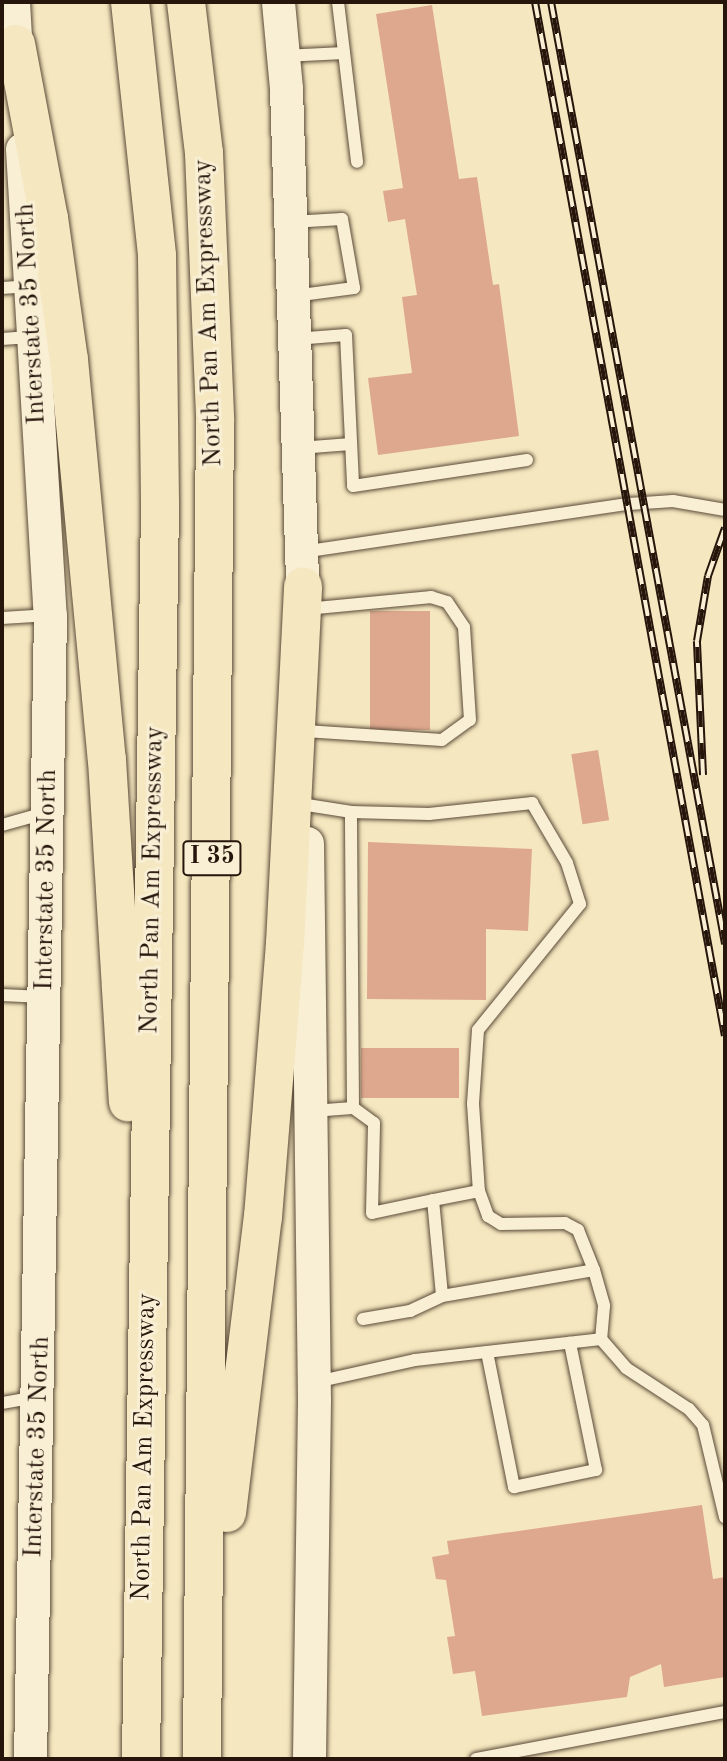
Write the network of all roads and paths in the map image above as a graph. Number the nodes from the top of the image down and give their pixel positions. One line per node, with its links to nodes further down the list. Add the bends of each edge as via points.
1 (13, 2): 7 (main road, Interstate 35 North)
2 (103, 2): 10 (highway, via 114,48)
3 (130, 2): 10 (highway, North Pan Am Expressway / I 35)
4 (186, 2): 47 (highway, North Pan Am Expressway / I 35, via 204,153 215,421)
5 (278, 2): 9 (main road)
6 (338, 2): 8 (lane)
7 (16, 44): 13 (main road, Interstate 35 North); 35 (highway, via 49,218 69,359 107,760 128,1098)
8 (344, 53): 9 (lane); 11 (lane)
9 (283, 56): 12 (main road)
10 (143, 100): 35 (highway, North Pan Am Expressway / I 35, via 157,257 160,506)
11 (357, 162)
12 (291, 222): 14 (main road); 14 (lane, via 342,219 354,288)
13 (16, 287): 15 (main road, Interstate 35 North)
14 (293, 296): 16 (main road)
15 (18, 338): 22 (main road, Interstate 35 North)
16 (295, 339): 17 (lane, via 346,335); 18 (main road)
17 (351, 444): 18 (lane); 19 (lane, via 353,486)
18 (299, 448): 21 (main road)
19 (527, 460)
20 (725, 510): 21 (lane, via 673,501 629,504)
21 (303, 583): 24 (main road); 24 (lane, via 447,602 464,627 471,720 442,740); 47 (highway, via 264,1203)
22 (50, 615): 23 (lane); 27 (main road, Interstate 35 North)
23 (2, 618)
24 (305, 732): 25 (main road)
25 (307, 805): 26 (lane); 32 (main road)
26 (351, 812): 31 (lane); 33 (lane, via 429,814 532,803 570,873 580,904 478,1030 473,1104)
27 (48, 813): 28 (lane); 30 (main road, Interstate 35 North)
28 (2, 825)
29 (2, 995): 30 (lane)
30 (46, 998): 43 (main road, Interstate 35 North)
31 (353, 1108): 32 (lane); 34 (lane, via 374,1123 372,1213)
32 (307, 1111): 42 (main road)
33 (479, 1191): 34 (lane); 36 (lane, via 488,1216 500,1224 565,1223 578,1230)
34 (433, 1200): 37 (lane)
35 (149, 1224): 49 (highway, North Pan Am Expressway / I 35)
36 (594, 1270): 37 (lane); 39 (lane, via 604,1306)
37 (442, 1296): 38 (lane, via 410,1311)
38 (363, 1319)
39 (601, 1339): 40 (lane); 45 (lane, via 626,1368 689,1409 703,1424)
40 (570, 1343): 41 (lane); 41 (lane, via 596,1470 514,1488)
41 (486, 1352): 42 (lane, via 415,1360)
42 (314, 1382): 51 (main road)
43 (40, 1397): 44 (lane); 48 (main road, Interstate 35 North)
44 (2, 1403)
45 (725, 1517)
46 (725, 1712): 52 (lane)
47 (203, 1716): 50 (highway, North Pan Am Expressway / I 35)
48 (30, 1759)
49 (141, 1759)
50 (202, 1759)
51 (309, 1759)
52 (476, 1759)

